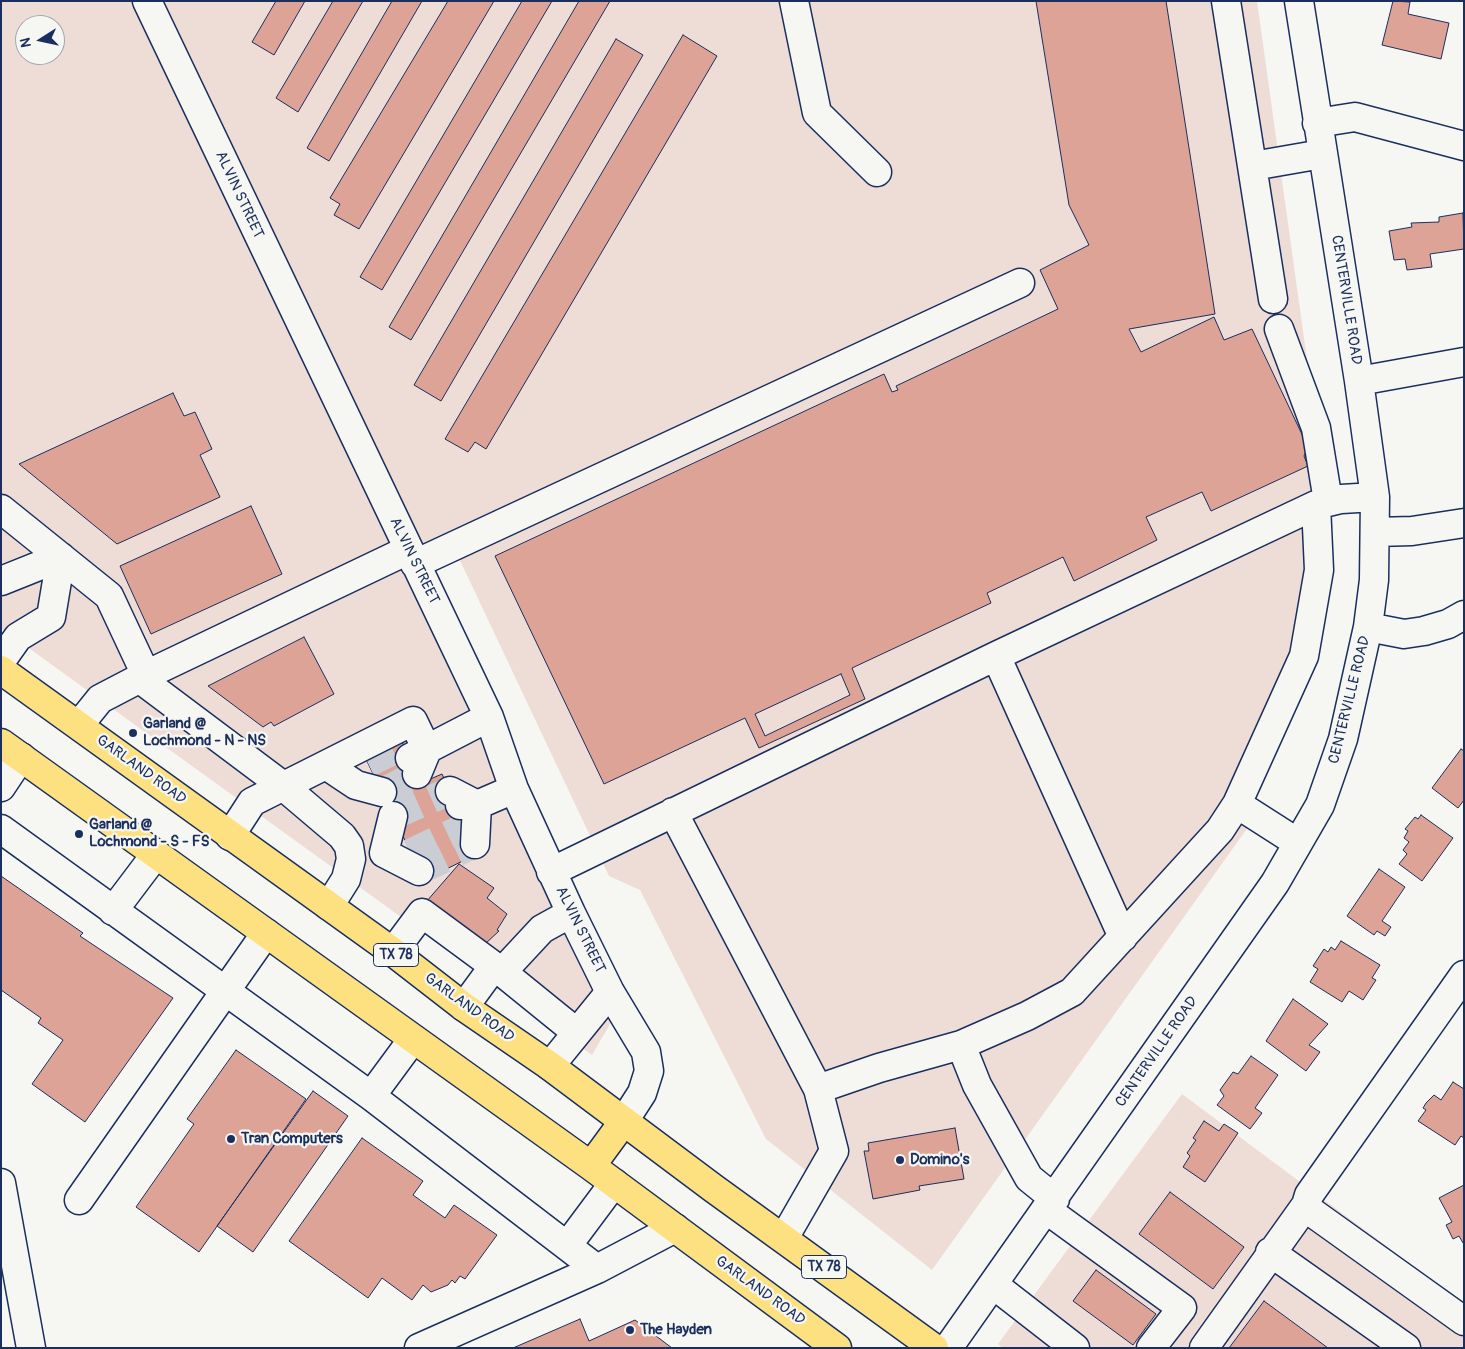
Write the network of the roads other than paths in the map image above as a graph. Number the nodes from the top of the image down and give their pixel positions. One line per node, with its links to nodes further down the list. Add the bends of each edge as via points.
1 (147, 1): 21 (street, ALVIN STREET)
2 (794, 1): 9 (street, via 818,114)
3 (1226, 1): 8 (street)
4 (1299, 1): 5 (street, CENTERVILLE ROAD)
5 (1317, 123): 6 (street, via 1355,117); 7 (street, CENTERVILLE ROAD)
6 (1464, 146)
7 (1322, 154): 8 (street); 14 (street, CENTERVILLE ROAD)
8 (1253, 166): 11 (street)
9 (877, 172)
10 (1020, 284): 21 (street)
11 (1272, 299)
12 (1279, 329): 16 (street, via 1316,428)
13 (1464, 362): 14 (street)
14 (1360, 381): 15 (street, CENTERVILLE ROAD)
15 (1375, 497): 16 (street); 19 (street, CENTERVILLE ROAD)
16 (1322, 503): 25 (street); 37 (street, via 1319,570 1304,656)
17 (2, 511): 20 (street)
18 (1464, 523): 19 (street, via 1412,531)
19 (1376, 532): 24 (street, CENTERVILLE ROAD)
20 (60, 557): 22 (street); 26 (street, via 51,616 18,637); 28 (street, via 109,596)
21 (412, 557): 28 (street); 29 (street, ALVIN STREET)
22 (1, 581)
23 (1464, 615): 24 (street, via 1448,624 1404,634)
24 (1368, 627): 42 (street, CENTERVILLE ROAD, via 1343,738 1320,805)
25 (996, 656): 38 (street); 51 (street)
26 (1, 661)
27 (1, 670): 30 (main road, GARLAND ROAD / TX 78)
28 (143, 677): 30 (street, via 100,699); 34 (street)
29 (489, 717): 32 (street, via 414,757 413,721); 36 (street, ALVIN STREET)
30 (79, 725): 41 (main road, GARLAND ROAD / TX 78)
31 (11, 750): 35 (street); 44 (main road, GARLAND ROAD)
32 (326, 765): 33 (street); 34 (street)
33 (370, 779)
34 (283, 786): 41 (street, via 252,802); 45 (street, via 342,836 349,846)
35 (1, 787)
36 (514, 789): 39 (street); 46 (street, ALVIN STREET)
37 (1237, 804): 42 (street); 51 (street, via 1220,830)
38 (673, 812): 46 (street); 62 (street)
39 (465, 814)
40 (1, 829): 48 (street)
41 (230, 836): 47 (main road, GARLAND ROAD / TX 78)
42 (1298, 843): 69 (street, CENTERVILLE ROAD, via 1275,883)
43 (384, 853): 43 (street, via 406,843); 45 (street)
44 (156, 854): 48 (street); 50 (main road, GARLAND ROAD)
45 (351, 859): 47 (street, via 346,879)
46 (551, 872): 49 (street, ALVIN STREET)
47 (329, 906): 52 (main road, GARLAND ROAD / TX 78)
48 (113, 911): 55 (street)
49 (571, 913): 53 (street, via 542,929); 56 (street, ALVIN STREET)
50 (266, 934): 55 (street); 59 (main road, GARLAND ROAD)
51 (1123, 937): 60 (street, via 1072,992)
52 (393, 952): 53 (street, via 422,913); 57 (main road, GARLAND ROAD / TX 78)
53 (498, 969): 57 (street); 58 (street)
54 (1464, 975): 70 (street, via 1309,1195)
55 (226, 990): 63 (street); 68 (street)
56 (610, 992): 58 (street); 64 (street, ALVIN STREET, via 646,1052 649,1070 642,1093)
57 (464, 1007): 61 (main road, GARLAND ROAD / TX 78)
58 (576, 1032): 61 (street)
59 (413, 1038): 63 (street); 65 (main road, GARLAND ROAD)
60 (961, 1045): 62 (street); 69 (street, via 977,1085 1029,1178)
61 (550, 1066): 64 (main road, GARLAND ROAD / TX 78)
62 (818, 1089): 72 (street, via 834,1151)
63 (371, 1096): 73 (street)
64 (624, 1121): 65 (main road); 72 (main road, GARLAND ROAD / TX 78)
65 (591, 1166): 67 (main road, GARLAND ROAD)
66 (1, 1183): 78 (street)
67 (614, 1183): 71 (main road, GARLAND ROAD); 73 (street)
68 (79, 1200)
69 (1051, 1204): 76 (street, CENTERVILLE ROAD); 84 (street, via 1182,1308)
70 (1306, 1205): 74 (street); 77 (street)
71 (675, 1228): 75 (street); 80 (main road, GARLAND ROAD)
72 (784, 1238): 81 (main road, GARLAND ROAD / TX 78)
73 (567, 1246): 75 (street)
74 (1270, 1252): 85 (street); 86 (street)
75 (597, 1269): 79 (street)
76 (994, 1285): 82 (street, CENTERVILLE ROAD); 83 (street)
77 (1464, 1321)
78 (32, 1348)
79 (419, 1348)
80 (837, 1348)
81 (934, 1348)
82 (948, 1348)
83 (1075, 1348)
84 (1150, 1348)
85 (1204, 1348)
86 (1406, 1348)

